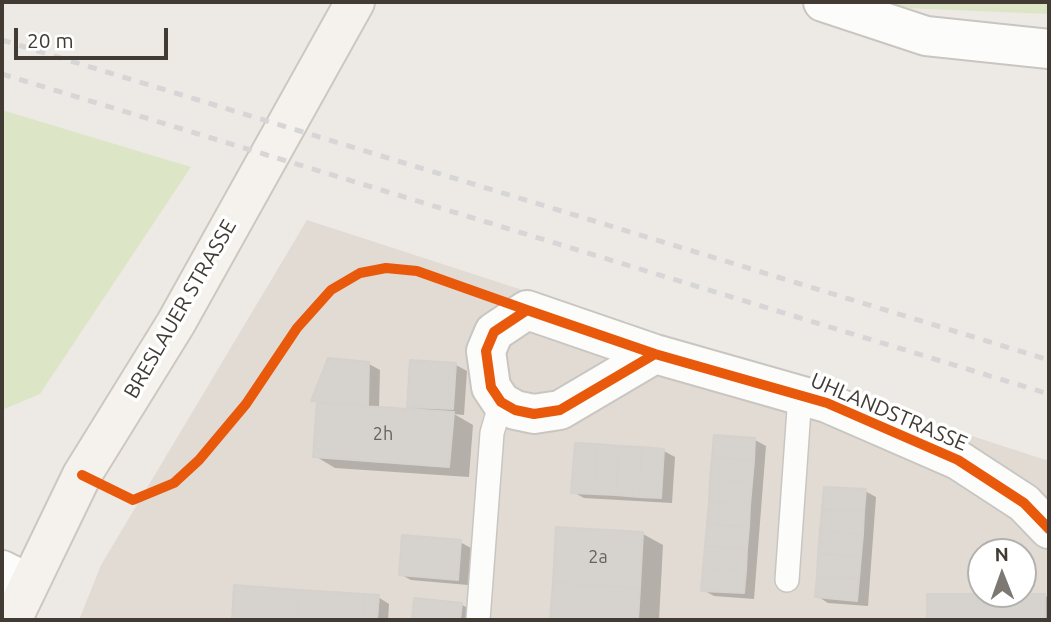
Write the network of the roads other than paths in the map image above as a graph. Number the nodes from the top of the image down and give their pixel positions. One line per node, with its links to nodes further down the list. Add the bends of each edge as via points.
1 (355, 2): 8 (main road, BRESLAUER STRASSE, via 176,323)
2 (823, 2): 3 (street, via 926,36)
3 (1049, 49)
4 (655, 354): 5 (street, UHLANDSTRASSE); 6 (street, via 560,410 534,414); 6 (street, UHLANDSTRASSE, via 527,310 494,332 486,351 491,387)
5 (800, 395): 7 (street, UHLANDSTRASSE, via 958,460 1024,503); 9 (lane)
6 (501, 402): 11 (lane, via 492,433)
7 (1049, 529)
8 (15, 577): 10 (main road, BRESLAUER STRASSE)
9 (787, 580)
10 (12, 620)
11 (478, 620)

